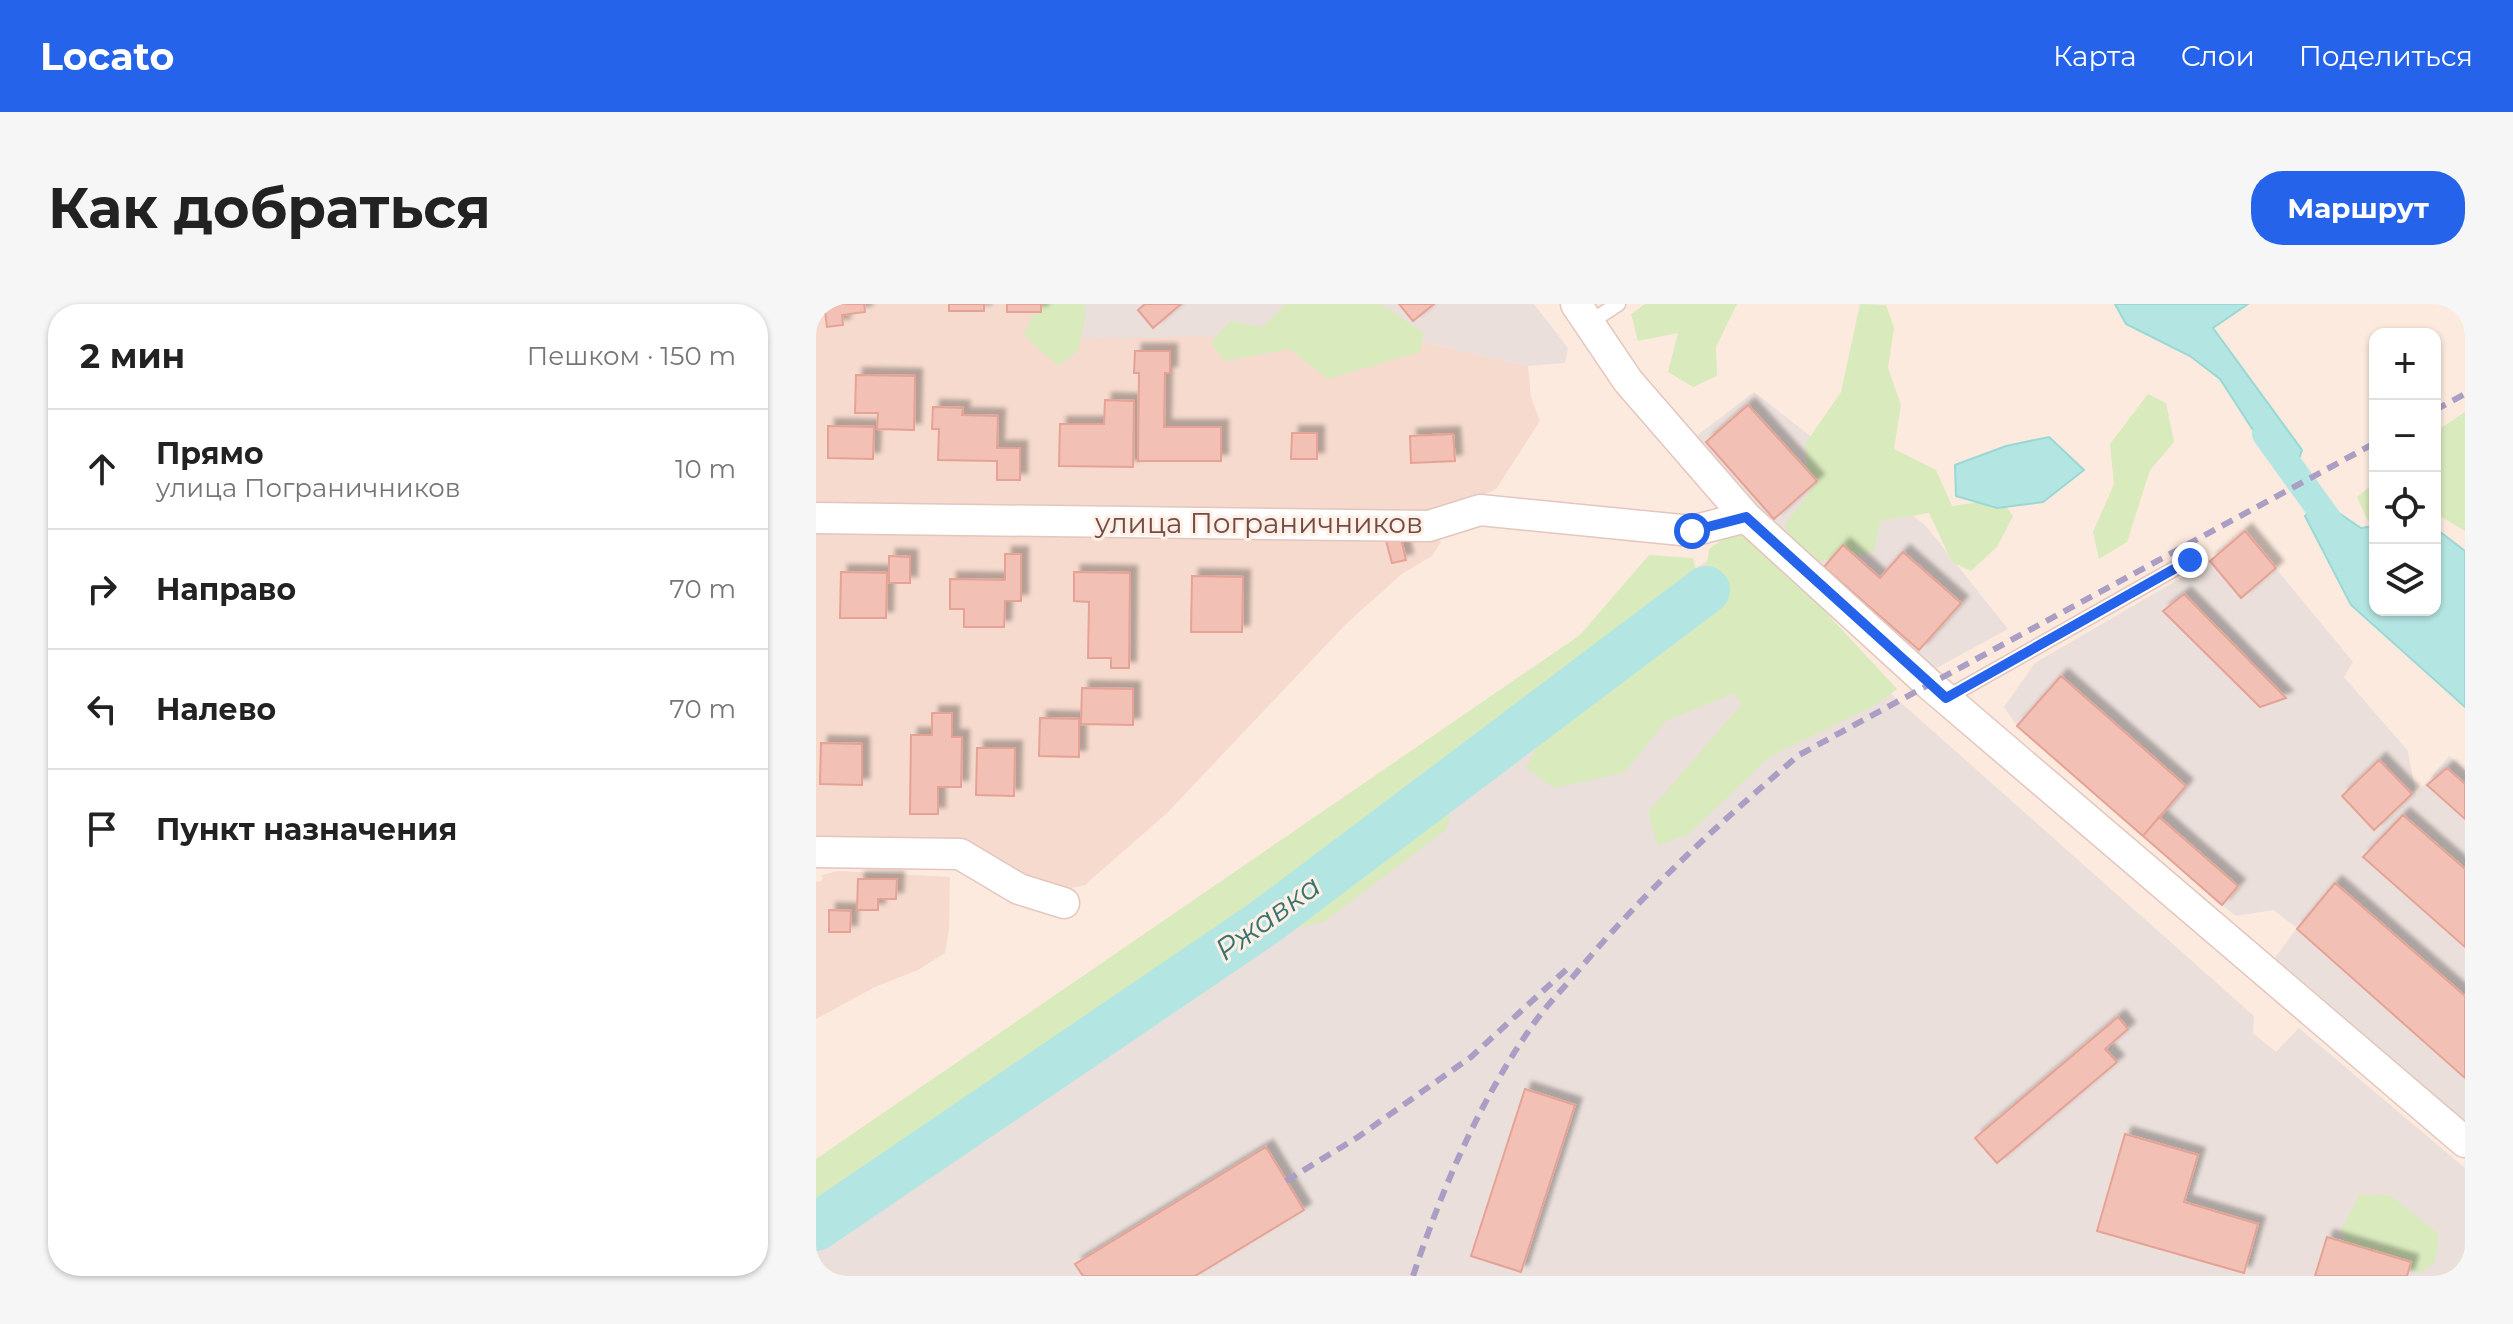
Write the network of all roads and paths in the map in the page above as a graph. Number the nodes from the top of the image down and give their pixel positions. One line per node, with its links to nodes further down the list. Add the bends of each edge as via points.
1 (1618, 304): 2 (lane)
2 (1583, 313): 3 (street, via 1628,381)
3 (1746, 517): 4 (street, улица Пограничников, via 1692,531 1480,510 1429,526); 6 (street)
4 (816, 518)
5 (2190, 560): 6 (lane)
6 (1946, 698): 9 (street)
7 (816, 852): 8 (street, via 960,854 1019,889)
8 (1064, 903)
9 (2465, 1142)

